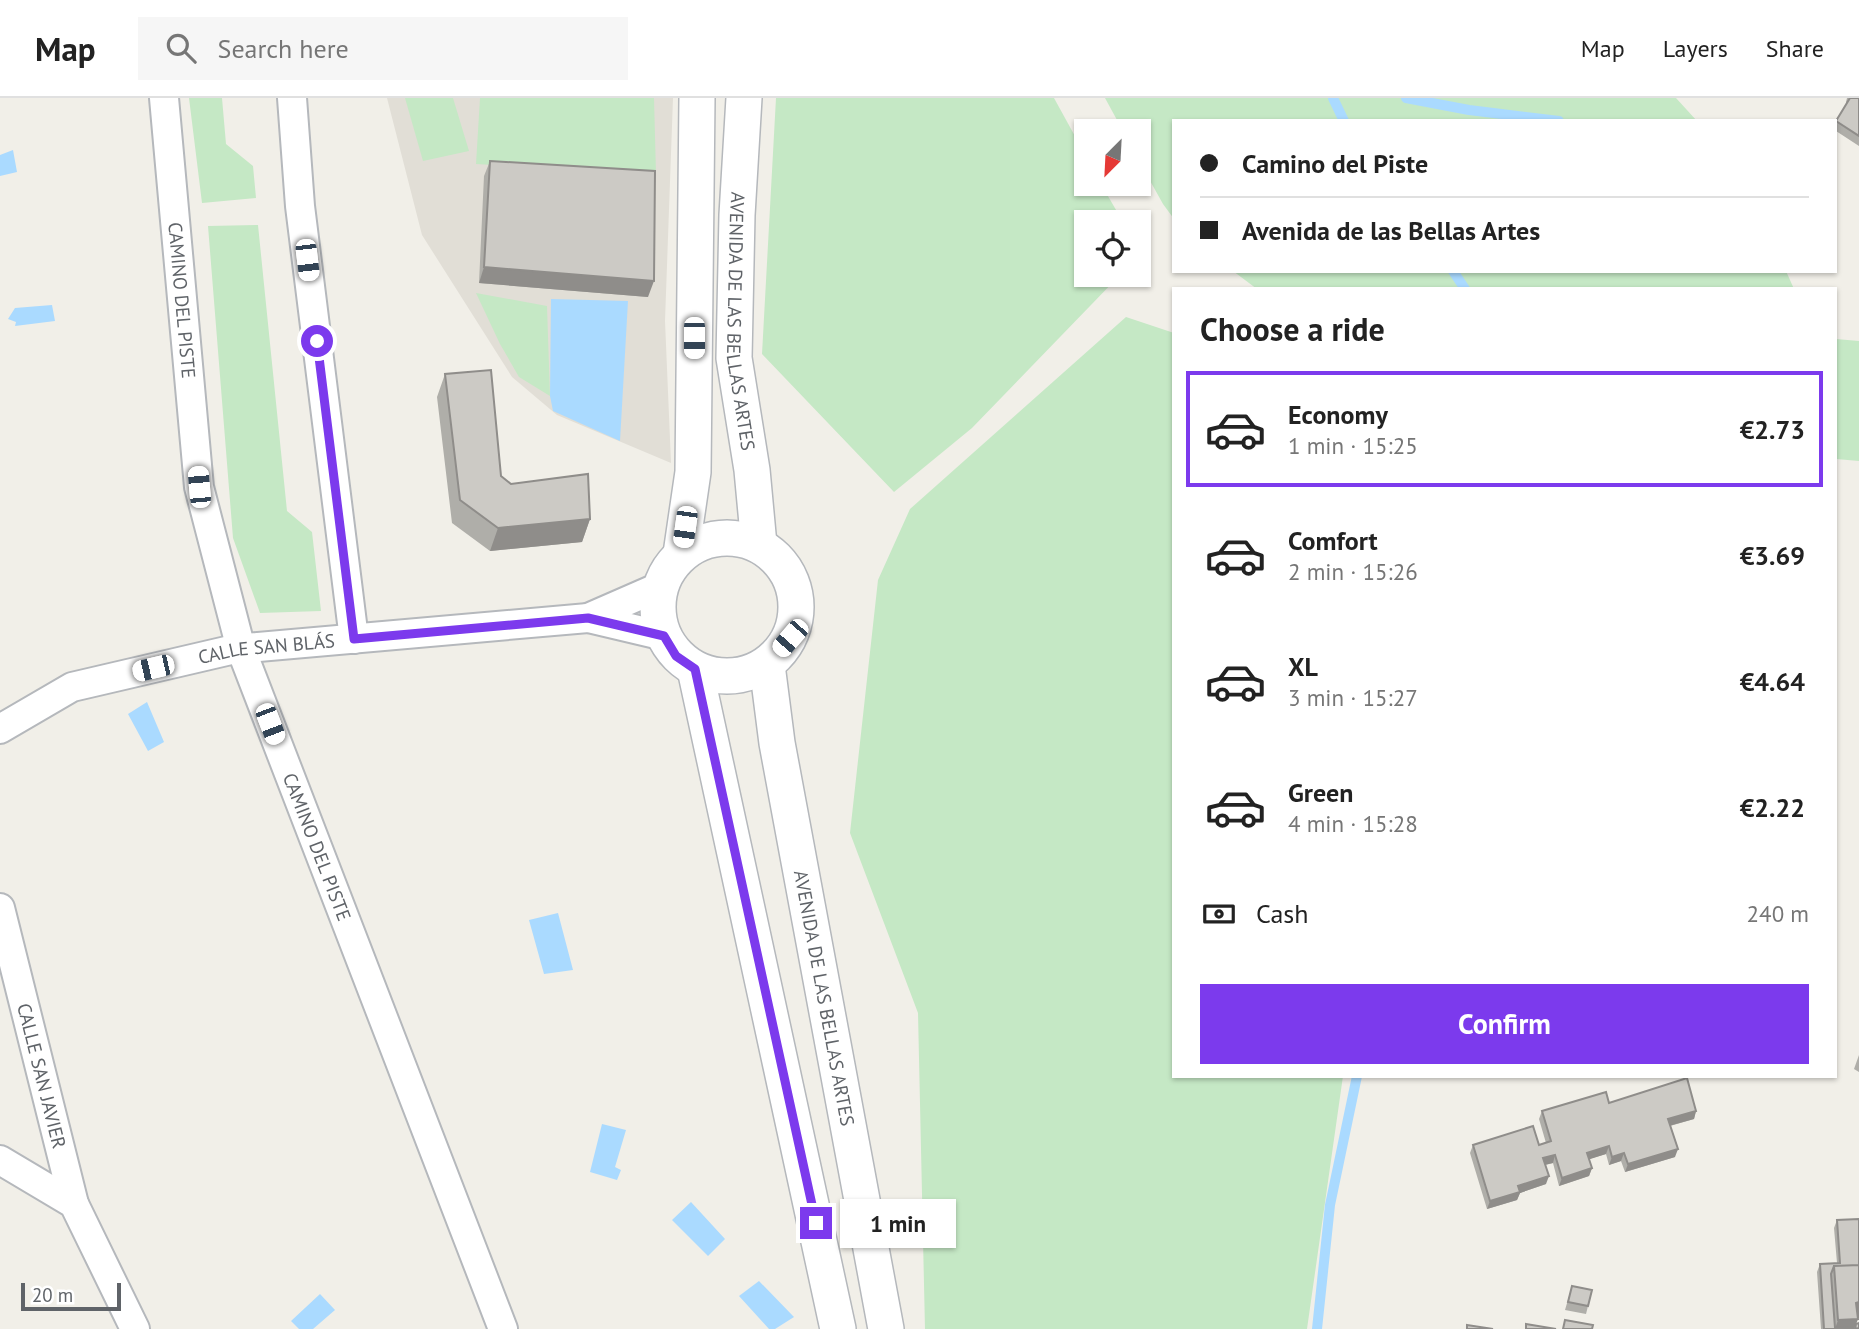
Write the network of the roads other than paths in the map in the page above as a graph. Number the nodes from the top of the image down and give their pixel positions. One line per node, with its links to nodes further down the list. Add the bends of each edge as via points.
1 (164, 98): 11 (street, CAMINO DEL PISTE, via 199,487)
2 (292, 98): 10 (street, via 300,206)
3 (697, 98): 6 (street, via 693,472)
4 (744, 98): 5 (street, AVENIDA DE LAS BELLAS ARTES, via 734,358)
5 (759, 545): 6 (street, via 718,538); 12 (street, via 785,569 797,603 790,638)
6 (681, 554): 7 (street)
7 (659, 587): 8 (street, CALLE SAN BLÁS); 9 (street, via 657,612)
8 (588, 618): 9 (street, CALLE SAN BLÁS); 10 (street, CALLE SAN BLÁS)
9 (664, 636): 13 (street, via 676,656)
10 (354, 639): 11 (street, CALLE SAN BLÁS)
11 (241, 649): 14 (street, CALLE SAN BLÁS, via 72,687); 19 (street, CAMINO DEL PISTE)
12 (767, 665): 13 (street, via 732,677); 21 (street, AVENIDA DE LAS BELLAS ARTES, via 777,743)
13 (695, 669): 20 (street)
14 (0, 729)
15 (0, 908): 17 (street, CALLE SAN JAVIER)
16 (0, 1160): 17 (street)
17 (74, 1204): 18 (street, CALLE SAN JAVIER)
18 (135, 1329)
19 (503, 1329)
20 (838, 1329)
21 (886, 1329)

